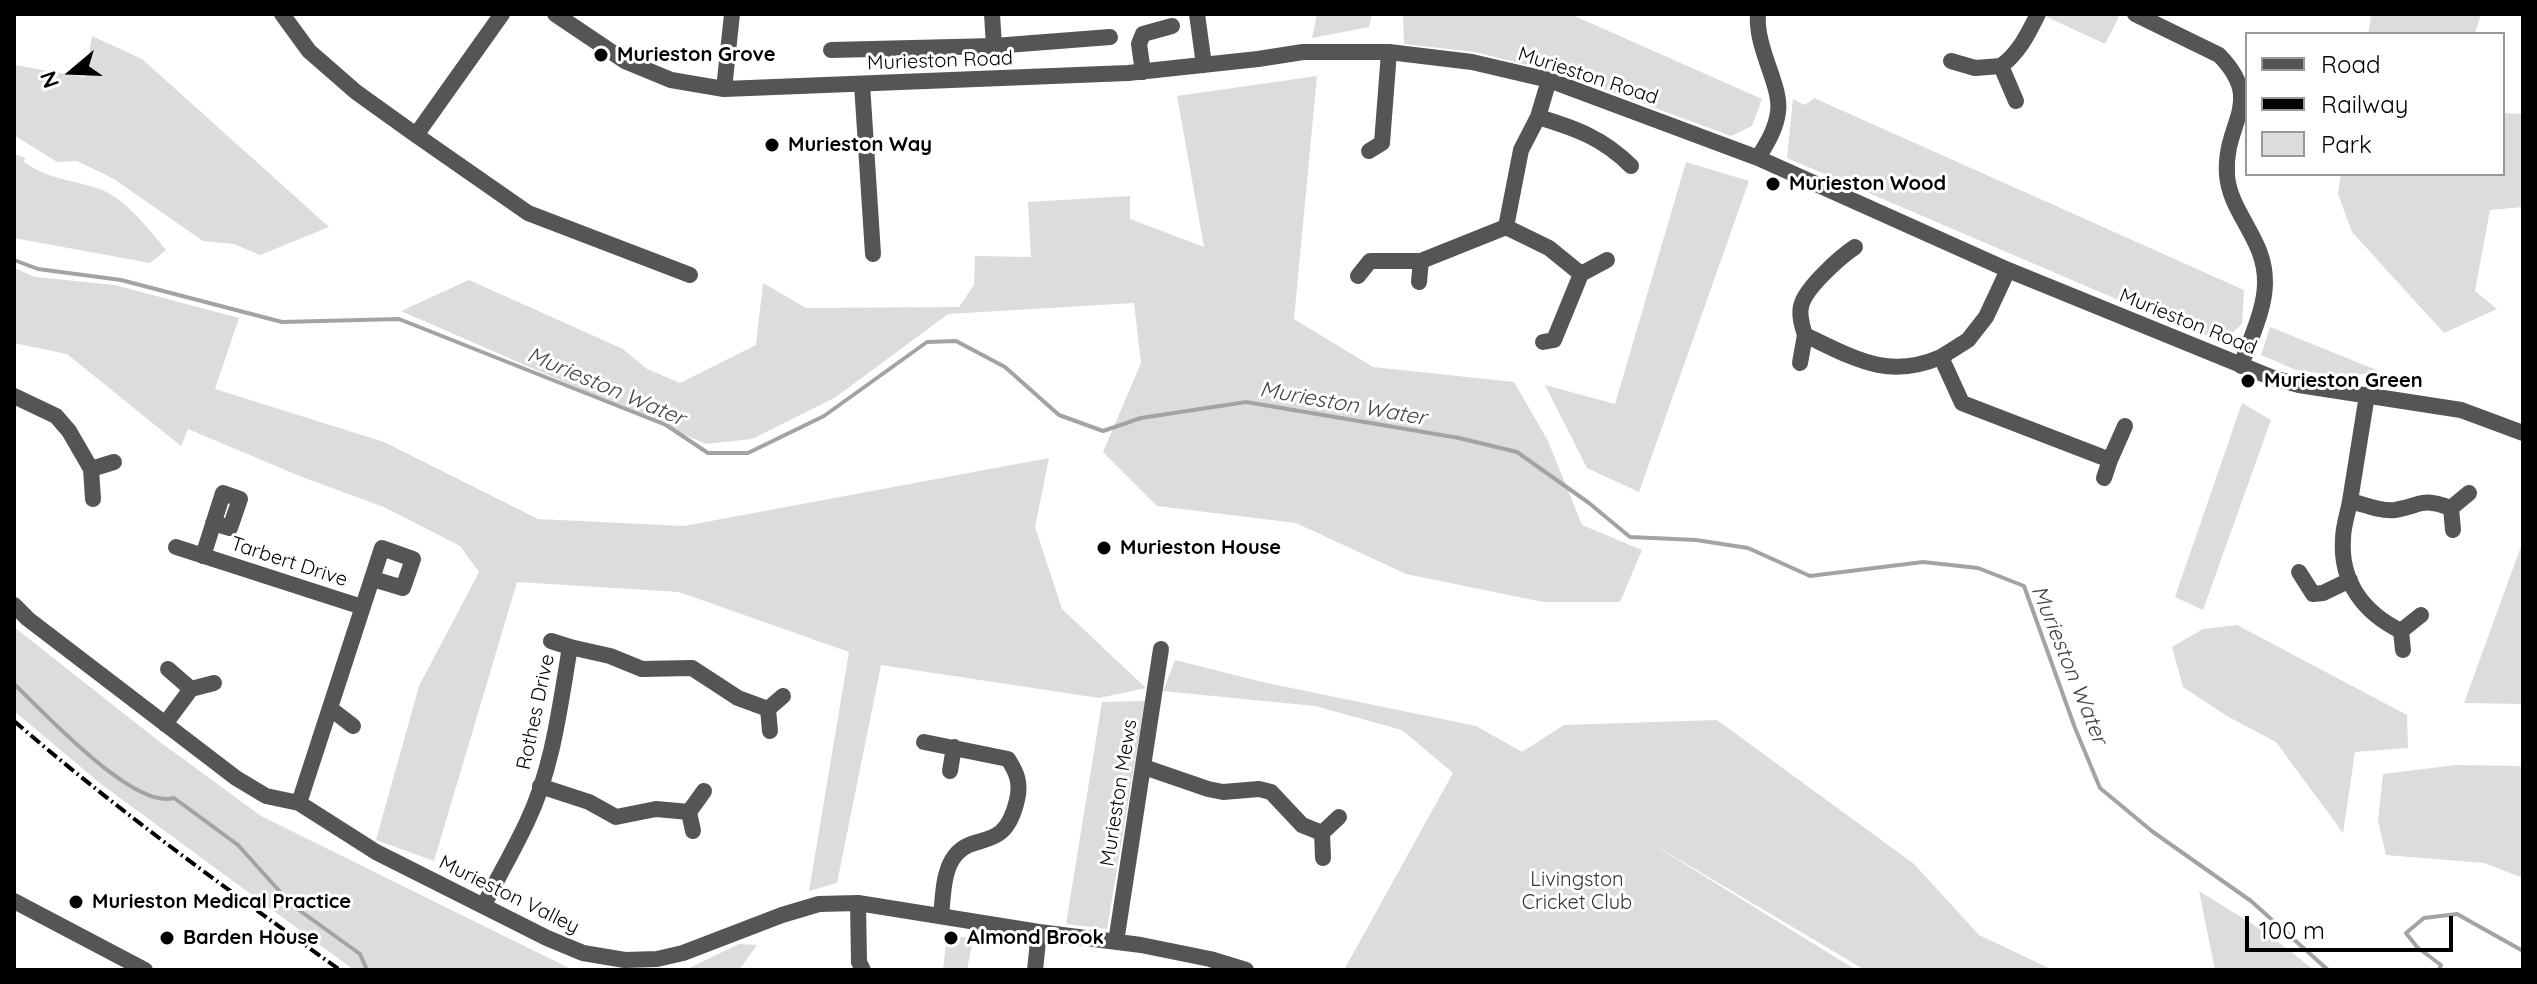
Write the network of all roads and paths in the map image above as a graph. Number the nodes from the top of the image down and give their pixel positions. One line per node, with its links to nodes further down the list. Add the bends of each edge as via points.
1 (282, 14): 24 (street, via 309,51)
2 (502, 14): 24 (street)
3 (555, 14): 21 (street, Murieston Road, via 625,61 671,80)
4 (732, 14): 21 (street)
5 (992, 14): 12 (street)
6 (1197, 14): 16 (street)
7 (1758, 14): 26 (street, via 1779,109 1774,131)
8 (2038, 14): 17 (street, via 2027,37)
9 (2135, 14): 42 (street, via 2219,55 2241,88 2241,109 2227,154 2228,185 2260,249 2265,287)
10 (1172, 26): 18 (street, via 1143,34)
11 (1110, 37): 12 (street)
12 (994, 46): 13 (street)
13 (831, 50)
14 (1389, 52): 16 (street, Murieston Road, via 1303,52); 19 (street, Murieston Road, via 1472,62); 25 (street)
15 (1951, 61): 17 (street, via 1975,68)
16 (1204, 65): 18 (street, Murieston Road)
17 (2001, 66): 22 (street)
18 (1143, 72): 20 (street, Murieston Road)
19 (1549, 80): 23 (street); 26 (street, Murieston Road)
20 (862, 84): 21 (street, Murieston Road); 29 (street)
21 (724, 89)
22 (2016, 101)
23 (1538, 117): 27 (street, via 1622,146); 28 (street, via 1521,150)
24 (416, 135): 33 (street, via 528,213)
25 (1381, 149)
26 (1758, 158): 34 (street, Murieston Road)
27 (1631, 166)
28 (1506, 227): 32 (street); 35 (street, via 1549,248)
29 (877, 243)
30 (1843, 249): 38 (street, via 1802,304)
31 (1607, 260): 35 (street)
32 (1421, 261): 36 (street, via 1367,256); 37 (street)
33 (681, 266)
34 (2008, 270): 40 (street, via 1977,329); 42 (street, Murieston Road)
35 (1581, 274): 39 (street)
36 (1358, 276)
37 (1419, 282)
38 (1805, 335): 40 (street, via 1861,361 1896,369); 41 (street)
39 (1553, 342)
40 (1941, 357): 47 (street, via 1962,403)
41 (1800, 363)
42 (2241, 366): 43 (street, Murieston Road, via 2299,385)
43 (2367, 395): 46 (street, Murieston Road, via 2461,410); 53 (street)
44 (14, 396): 49 (street, via 56,416)
45 (2125, 426): 47 (street)
46 (2523, 433)
47 (2110, 460): 50 (street)
48 (114, 462): 49 (street)
49 (91, 469): 52 (street)
50 (2104, 478)
51 (2469, 493): 54 (street)
52 (93, 499)
53 (2350, 501): 54 (street, via 2384,510 2430,501); 61 (street, via 2343,538)
54 (2451, 508): 56 (street)
55 (213, 523): 58 (street, Tarbert Drive)
56 (2453, 530)
57 (176, 547): 58 (street, Tarbert Drive)
58 (203, 556): 63 (street, Tarbert Drive)
59 (2299, 572): 61 (street, via 2313,594)
60 (373, 579): 63 (street, Tarbert Drive)
61 (2350, 580): 65 (street, via 2365,608)
62 (14, 605): 76 (street, Murieston Valley)
63 (362, 607): 74 (street, Tarbert Drive)
64 (2421, 615): 65 (street)
65 (2401, 631): 69 (street)
66 (551, 641): 67 (street, Rothes Drive)
67 (570, 647): 75 (street, Rothes Drive, via 642,669 692,668 738,698); 83 (street, Rothes Drive)
68 (1161, 649): 81 (street, Murieston Mews)
69 (2403, 650)
70 (168, 669): 72 (street)
71 (214, 683): 72 (street)
72 (191, 689): 76 (street)
73 (783, 696): 75 (street)
74 (331, 709): 77 (street); 85 (street, Tarbert Drive)
75 (768, 709): 78 (street)
76 (165, 724): 85 (street, Murieston Valley, via 266,796)
77 (353, 726)
78 (770, 731)
79 (924, 742): 80 (street)
80 (954, 747): 82 (street); 94 (street, via 1008,759 1018,774 1019,791 1007,828 953,857)
81 (1144, 767): 89 (street, via 1223,792 1271,792 1302,825); 96 (street, Murieston Mews)
82 (950, 771)
83 (540, 786): 86 (street, Rothes Drive, via 616,817 656,809); 93 (street, Rothes Drive, via 528,821)
84 (704, 791): 86 (street)
85 (299, 803): 93 (street, Murieston Valley, via 376,852)
86 (689, 812): 88 (street)
87 (1339, 817): 89 (street)
88 (693, 831)
89 (1322, 833): 90 (street)
90 (1323, 858)
91 (14, 901): 97 (street)
92 (858, 903): 93 (street, Murieston Valley, via 819,904 683,953 625,960 583,953); 94 (street, Murieston Valley); 98 (street)
93 (484, 905)
94 (941, 916): 95 (street, Murieston Valley)
95 (1039, 932): 96 (street, Murieston Valley); 99 (street)
96 (1116, 942): 100 (street, Murieston Valley)
97 (145, 970)
98 (863, 970)
99 (1035, 970)
100 (1246, 970)

